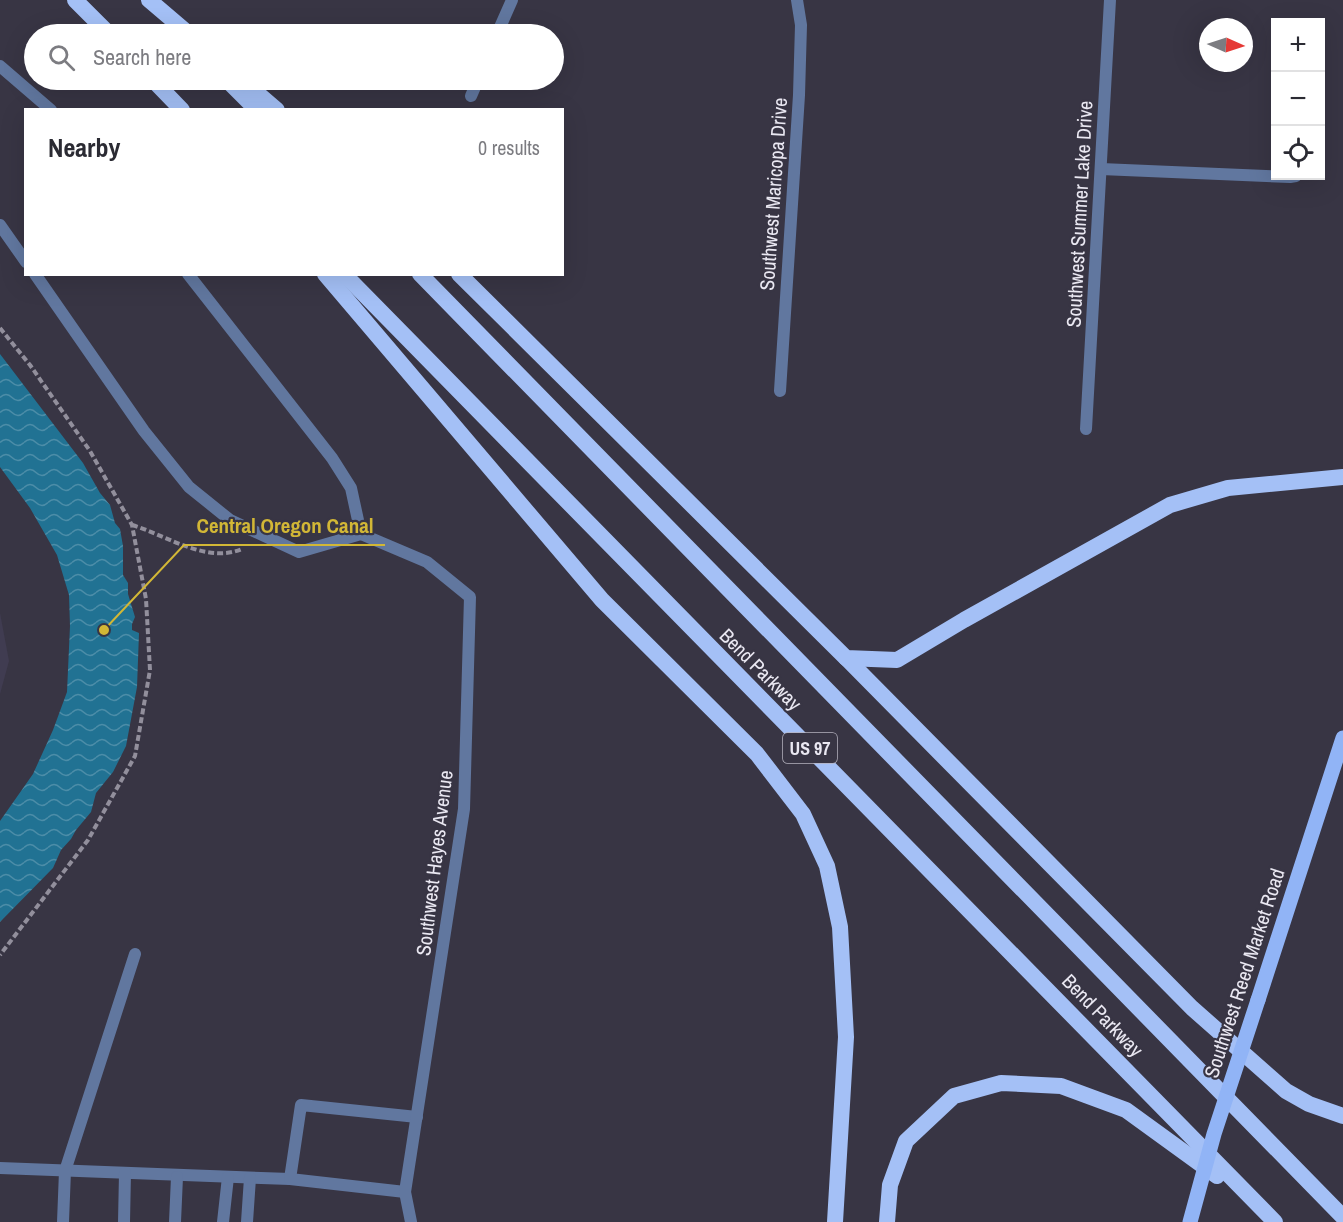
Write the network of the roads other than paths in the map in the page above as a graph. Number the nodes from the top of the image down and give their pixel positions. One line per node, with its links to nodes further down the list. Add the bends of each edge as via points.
1 (75, 0): 6 (highway)
2 (148, 0): 7 (highway); 8 (highway)
3 (512, 0): 9 (street)
4 (797, 0): 32 (street, Southwest Maricopa Drive, via 801,25 799,95)
5 (1110, 0): 22 (street, Southwest Summer Lake Drive)
6 (99, 24)
7 (172, 24)
8 (177, 24)
9 (501, 24)
10 (0, 66): 11 (street)
11 (24, 87)
12 (28, 90): 18 (street)
13 (163, 90): 19 (highway)
14 (237, 90): 20 (highway)
15 (254, 90): 21 (highway)
16 (474, 90): 17 (street)
17 (471, 96)
18 (49, 108)
19 (180, 108)
20 (254, 108)
21 (275, 108)
22 (1101, 170): 23 (street); 33 (street, Southwest Summer Lake Drive)
23 (1271, 176)
24 (0, 225): 25 (street)
25 (24, 259)
26 (35, 276): 35 (street, via 144,431 189,487 230,520 299,552)
27 (190, 276): 35 (street, via 332,458 351,488)
28 (327, 276): 57 (highway, via 602,600 757,754 802,814 826,866 840,927 846,1037)
29 (346, 276): 49 (highway, Bend Parkway / US 97)
30 (422, 276): 50 (highway, Bend Parkway / US 97)
31 (461, 276): 36 (highway)
32 (780, 392)
33 (1086, 429)
34 (1343, 477): 36 (highway, via 1228,488 1170,505 897,660)
35 (361, 534): 40 (street, Southwest Hayes Avenue, via 427,562 470,597 464,809)
36 (846, 658): 39 (highway, via 1192,1008 1287,1091)
37 (1343, 738): 59 (main road, Southwest Reed Market Road, bridge, via 1209,1149)
38 (135, 954): 42 (street)
39 (1343, 1116)
40 (417, 1117): 47 (street, via 301,1105); 48 (street, Southwest Hayes Avenue)
41 (0, 1168): 42 (street)
42 (65, 1171): 43 (street); 51 (street)
43 (125, 1173): 44 (street); 52 (street)
44 (177, 1176): 45 (street); 53 (street)
45 (228, 1177): 46 (street); 54 (street)
46 (250, 1178): 47 (street); 55 (street)
47 (290, 1179): 48 (street)
48 (405, 1192): 56 (street, Southwest Hayes Avenue)
49 (1269, 1216): 58 (highway, via 1126,1110 1061,1086 1000,1083 954,1096 906,1141 890,1185)
50 (1343, 1217)
51 (63, 1222)
52 (124, 1222)
53 (175, 1222)
54 (223, 1222)
55 (247, 1222)
56 (411, 1222)
57 (835, 1222)
58 (887, 1222)
59 (1190, 1222)

